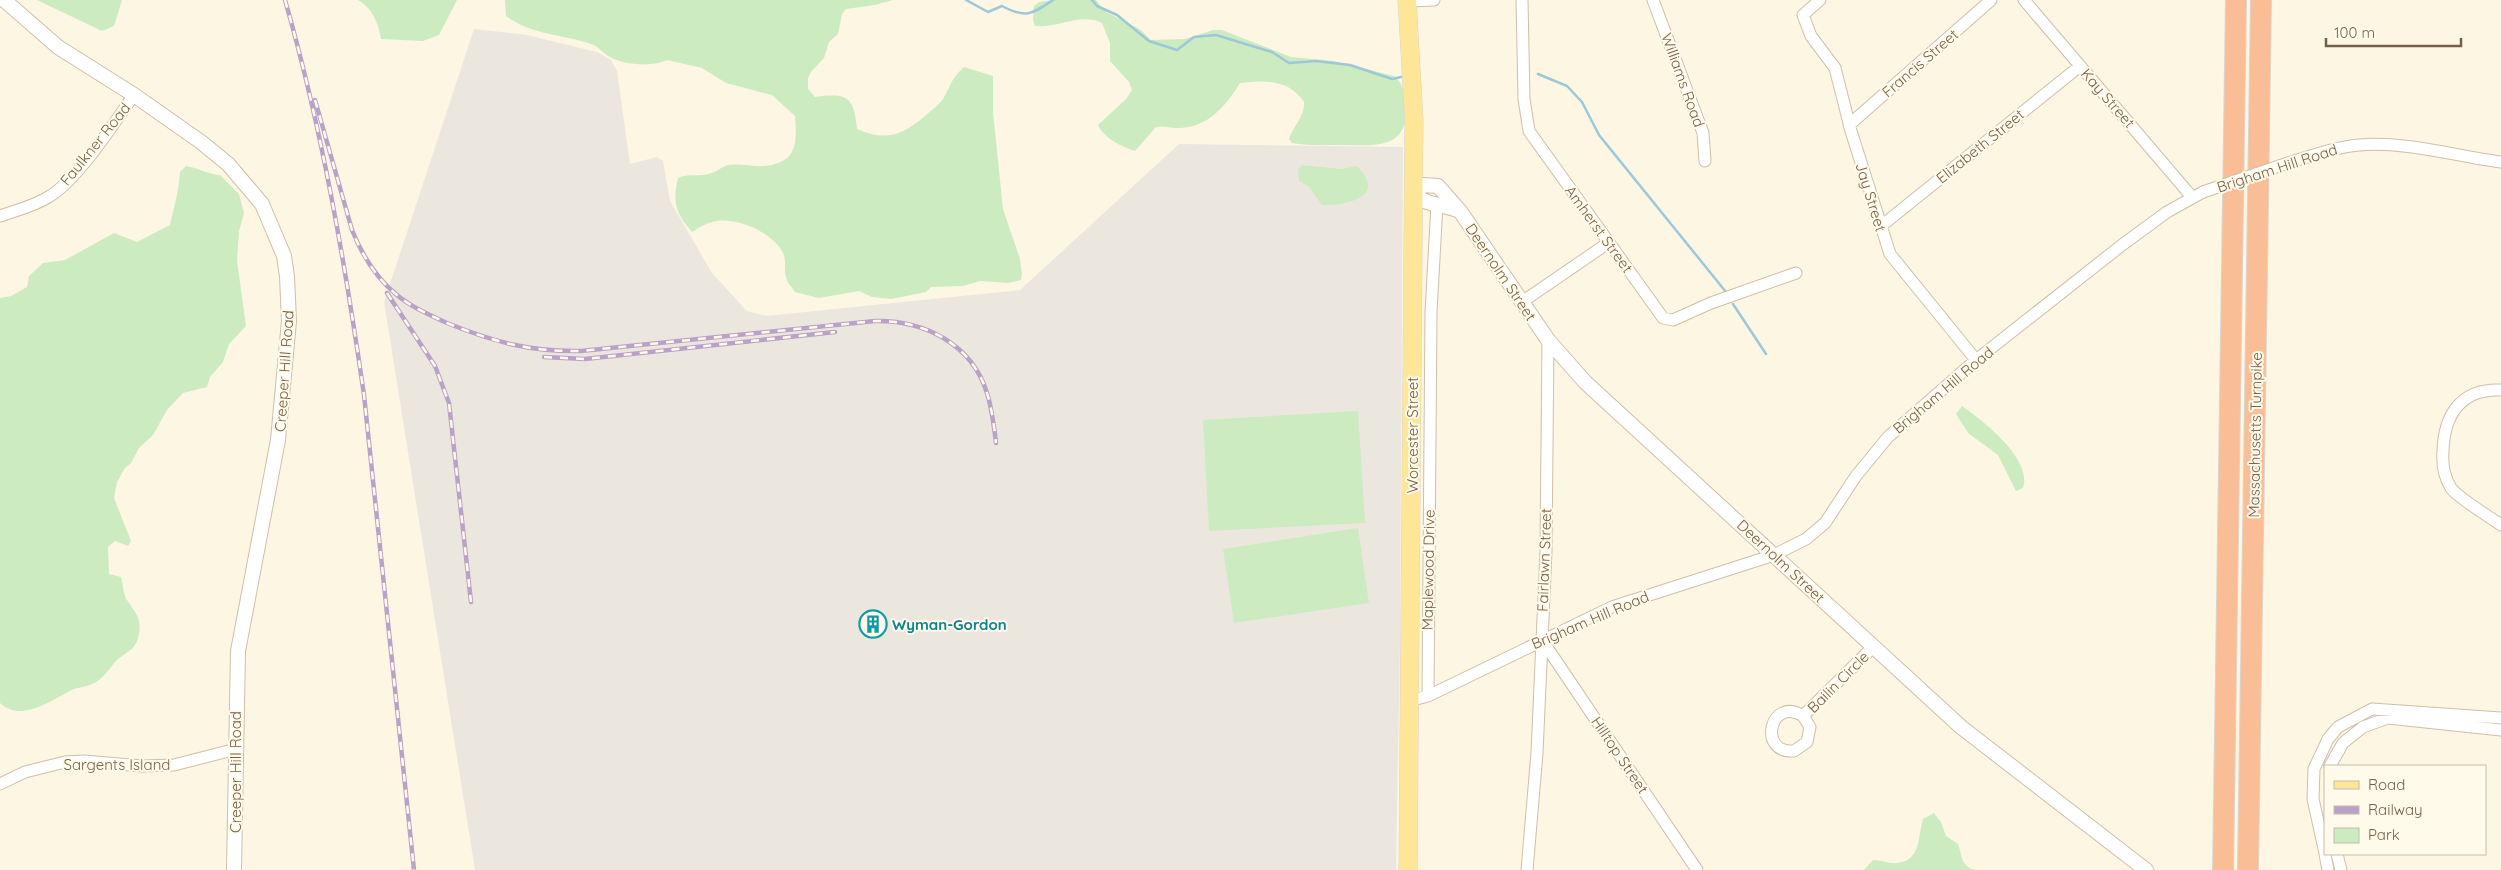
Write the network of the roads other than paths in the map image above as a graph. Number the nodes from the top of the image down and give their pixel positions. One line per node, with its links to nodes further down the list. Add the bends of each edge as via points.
1 (4, 0): 12 (street, Creeper Hill Road, via 58,47)
2 (1434, 0): 10 (street)
3 (1522, 0): 22 (street, Amherst Street, via 1524,105 1529,131)
4 (1653, 0): 14 (street, Williams Road, via 1703,133)
5 (1820, 0): 13 (street, Jay Street, via 1803,16 1811,36 1833,63)
6 (1991, 0): 13 (street, Francis Street)
7 (2024, 0): 11 (street, Kay Street)
8 (2236, 0): 48 (highway, Massachusetts Turnpike)
9 (2261, 0): 49 (highway, Massachusetts Turnpike)
10 (1407, 1): 16 (main road, Worcester Street, via 1414,88)
11 (2080, 66): 17 (street, Kay Street); 21 (street, Elizabeth Street)
12 (134, 95): 20 (street, Faulkner Road, via 65,184 33,205); 37 (street, Creeper Hill Road, via 208,147 242,177 266,211 286,269 289,321 278,440 238,651)
13 (1849, 125): 21 (street, Jay Street)
14 (1705, 161)
15 (2501, 162): 17 (street, Brigham Hill Road, bridge, via 2375,145 2332,150)
16 (1414, 194): 18 (street, Deernolm Street, via 1422,202); 19 (street, Deernolm Street, via 1423,185 1438,186); 33 (main road, Worcester Street)
17 (2192, 197): 26 (street, Brigham Hill Road, via 2136,235)
18 (1437, 204): 19 (street, Deernolm Street); 32 (street, Maplewood Drive, via 1431,332)
19 (1460, 211): 24 (street, Deernolm Street)
20 (0, 216)
21 (1880, 226): 26 (street, Jay Street, via 1896,264)
22 (1608, 243): 23 (street, Amherst Street, via 1667,321); 24 (street)
23 (1796, 273)
24 (1522, 302): 25 (street, Deernolm Street)
25 (1548, 340): 29 (street, Deernolm Street, via 1585,382); 30 (street, Fairlawn Street)
26 (1976, 360): 29 (street, Brigham Hill Road, via 1888,437 1820,528 1806,539)
27 (2501, 390): 28 (street, via 2489,389 2470,395 2454,408 2444,431 2442,466 2452,489)
28 (2501, 525)
29 (1774, 554): 30 (street, Brigham Hill Road, via 1626,602); 31 (street, Deernolm Street)
30 (1542, 640): 32 (street, Brigham Hill Road); 45 (street, Fairlawn Street); 46 (street, Hilltop Street)
31 (1874, 647): 34 (street, Bailin Circle); 47 (street, Deernolm Street, via 1961,727)
32 (1428, 696): 33 (street, Brigham Hill Road)
33 (1409, 701): 44 (main road, Worcester Street)
34 (1803, 716)
35 (2501, 718): 40 (street, via 2372,710 2338,727 2328,739 2314,770 2312,799)
36 (2501, 730): 38 (street, via 2388,718 2364,727 2343,743)
37 (236, 749): 39 (street, Sargents Island, via 174,765 65,762 25,772); 43 (street, Creeper Hill Road)
38 (2331, 765)
39 (0, 784)
40 (2324, 850)
41 (2325, 855): 50 (street)
42 (2338, 855): 51 (street)
43 (234, 870)
44 (1408, 870)
45 (1527, 870)
46 (1697, 870)
47 (2146, 870)
48 (2223, 870)
49 (2248, 870)
50 (2328, 870)
51 (2341, 870)

